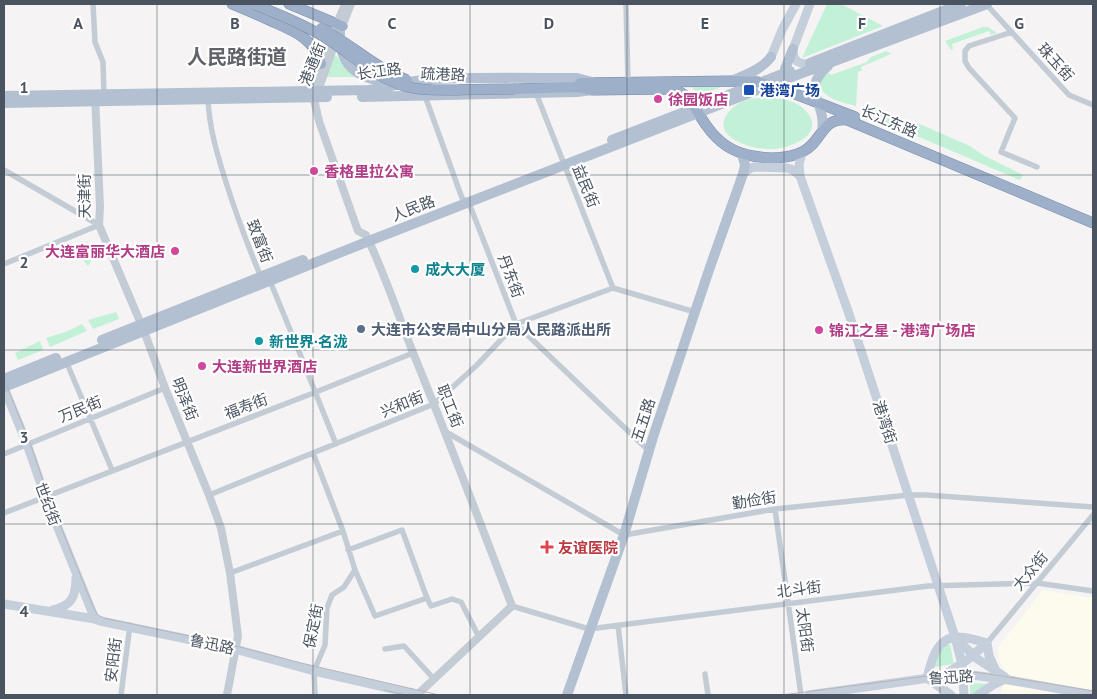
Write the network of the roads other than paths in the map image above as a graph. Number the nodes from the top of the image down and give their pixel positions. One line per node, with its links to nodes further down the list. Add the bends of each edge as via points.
1 (93, 4): 34 (street, via 94,42 103,62)
2 (232, 4): 18 (highway, via 296,32 314,47)
3 (254, 4): 26 (highway, 疏港路, bridge, via 312,30 383,78 396,83 434,90)
4 (269, 4): 26 (highway, 疏港路, bridge, via 315,24 388,72 410,82 434,86)
5 (289, 4): 13 (highway)
6 (345, 4): 13 (street, 港通街)
7 (351, 4): 13 (street, 港通街)
8 (626, 4): 22 (street)
9 (796, 4): 16 (main road)
10 (810, 4): 15 (main road)
11 (961, 4): 19 (main road, 人民路)
12 (987, 4): 14 (street, 珠玉街); 17 (main road, 人民路)
13 (339, 27): 18 (street, 港通街); 24 (main road, via 345,59 360,75 371,80); 28 (street, 港通街)
14 (1012, 32): 37 (street, 珠玉街, via 1069,95); 45 (street, via 969,46 965,51 965,61 1015,118 1001,152)
15 (793, 49): 19 (main road, via 796,61); 20 (main road)
16 (771, 57): 21 (main road, via 758,69)
17 (835, 61): 20 (main road, 人民路); 35 (main road, via 816,79 814,86)
18 (321, 64): 28 (street, 港通街)
19 (806, 64): 20 (main road, 人民路)
20 (784, 77): 23 (main road, 人民路); 25 (main road, 人民路); 30 (main road, via 785,84)
21 (732, 81): 22 (highway, 长江路); 23 (highway, 长江路)
22 (628, 82): 27 (highway, 长江路)
23 (758, 82): 25 (highway, 长江东路); 38 (main road, 人民路)
24 (405, 83): 27 (main road, 长江路, via 432,79 578,78); 28 (main road, 长江路, via 368,90)
25 (770, 85): 30 (highway, 长江东路); 38 (main road, 人民路)
26 (515, 86): 27 (highway, 疏港路)
27 (593, 86): 29 (main road, via 577,92); 38 (highway, 长江路, via 678,90 690,98)
28 (314, 93): 32 (main road, 长江路); 33 (main road); 53 (street, 职工街, via 319,121 358,231)
29 (536, 93): 33 (main road); 44 (street, 益民街)
30 (794, 93): 35 (highway, 长江东路)
31 (4, 96): 34 (main road, 长江路)
32 (208, 96): 34 (main road, 长江路); 55 (street, 致富街, via 213,142 236,212)
33 (425, 96): 49 (street, 丹东街)
34 (100, 98): 36 (main road, 长江路); 52 (street, 天津街)
35 (818, 102): 41 (main road, via 823,116); 50 (highway, 长江东路)
36 (4, 103)
37 (1093, 105)
38 (697, 110): 39 (main road, 人民路); 40 (highway)
39 (684, 115): 40 (main road); 44 (main road, 人民路)
40 (706, 124): 43 (highway, via 720,142)
41 (822, 131): 42 (highway, 长江东路); 51 (highway, 长江东路, via 835,120 846,120)
42 (802, 152): 43 (highway, via 772,158); 48 (main road, 港湾街)
43 (742, 154): 47 (main road, 五五路)
44 (564, 162): 49 (main road, 人民路); 56 (street, 益民街)
45 (1037, 167)
46 (4, 170): 52 (street)
47 (743, 174): 48 (main road, via 754,167 787,168); 57 (main road, 五五路)
48 (800, 176): 76 (main road, 港湾街)
49 (465, 200): 53 (main road, 人民路); 58 (street, 丹东街)
50 (1093, 217)
51 (1093, 222)
52 (99, 225): 54 (street, 天津街); 59 (street, 明泽街)
53 (367, 238): 55 (main road, 人民路); 60 (street, 职工街)
54 (4, 264)
55 (265, 279): 59 (main road, 人民路); 65 (street, 致富街)
56 (613, 288): 57 (street); 58 (street, 兴和街)
57 (695, 312): 72 (main road, 五五路)
58 (516, 324): 66 (street, 兴和街); 72 (street, 丹东街)
59 (142, 328): 61 (main road, 人民路); 62 (main road, 人民路); 64 (street, 明泽街)
60 (413, 353): 65 (street, 福寿街); 66 (street, 职工街)
61 (66, 361): 63 (main road, 人民路); 67 (street)
62 (4, 379)
63 (4, 388): 70 (main road, 世纪街)
64 (165, 388): 67 (street, 万民街); 69 (street, 明泽街)
65 (316, 392): 69 (street, 福寿街); 71 (street, 致富街)
66 (434, 404): 68 (street, 职工街); 71 (street, 兴和街)
67 (90, 418): 70 (street, 万民街); 75 (street)
68 (446, 432): 84 (street); 95 (street, 职工街)
69 (188, 442): 75 (street, 福寿街); 77 (street, 明泽街)
70 (26, 444): 74 (street, 万民街); 78 (main road, 世纪街)
71 (336, 444): 73 (street, 兴和街)
72 (649, 451): 84 (main road, 五五路)
73 (313, 453): 77 (street, 兴和街); 83 (street)
74 (4, 454)
75 (112, 470): 78 (street, 福寿街)
76 (909, 494): 79 (street, 勤俭街); 80 (street, 勤俭街); 90 (main road, 港湾街)
77 (209, 495): 88 (street, 明泽街, via 221,528)
78 (45, 496): 81 (street, 福寿街); 87 (main road, 世纪街)
79 (1093, 507)
80 (776, 509): 84 (street, 勤俭街); 93 (street, 太阳街)
81 (4, 513)
82 (1093, 515): 89 (street, 大众街)
83 (343, 531): 85 (street); 88 (street)
84 (624, 535): 100 (main road, 五五路)
85 (348, 550): 86 (street); 92 (street, via 402,530)
86 (355, 570): 92 (street, via 375,616); 108 (street, 保定街, via 344,587 332,595 327,608 325,645)
87 (76, 573): 96 (main road, via 76,590 72,599 64,608); 97 (main road, 世纪街)
88 (230, 573): 104 (street, 明泽街, via 238,636)
89 (1036, 582): 90 (street, 北斗街); 91 (street, 北斗街); 103 (street, 大众街)
90 (938, 585): 93 (street, 北斗街); 102 (main road, 港湾街)
91 (1093, 591)
92 (427, 598): 101 (street, via 431,606 452,599 461,602)
93 (788, 603): 98 (street, 北斗街); 124 (street, 太阳街)
94 (4, 604): 96 (main road, 鲁迅路)
95 (512, 606): 100 (street, 北斗街); 101 (street)
96 (48, 611): 97 (main road, 鲁迅路)
97 (95, 618): 99 (main road, 鲁迅路)
98 (618, 625): 100 (street, 北斗街); 122 (street)
99 (130, 626): 104 (main road, 鲁迅路); 117 (street, 安阳街)
100 (590, 629): 121 (main road, 五五路)
101 (479, 637): 114 (street)
102 (955, 637): 103 (main road); 106 (main road); 107 (main road, 港湾街); 113 (main road, via 940,646)
103 (987, 643): 106 (main road); 109 (main road, via 991,662)
104 (235, 649): 108 (main road, 鲁迅路); 118 (street, 明泽街)
105 (385, 649): 114 (street, via 404,646)
106 (975, 657): 107 (main road); 109 (main road); 111 (main road)
107 (962, 664): 111 (main road, 港湾街); 112 (main road)
108 (314, 670): 119 (street, 保定街); 120 (main road, 鲁迅路)
109 (998, 673): 115 (main road)
110 (705, 674): 123 (street)
111 (963, 674): 112 (main road, 鲁迅路); 115 (main road, 鲁迅路); 127 (main road, 港湾街)
112 (943, 676): 113 (main road, 鲁迅路)
113 (927, 678): 116 (main road, 鲁迅路); 126 (main road)
114 (434, 679): 120 (street)
115 (1008, 680): 128 (main road, via 993,684); 129 (main road, 鲁迅路)
116 (872, 691): 125 (main road, 鲁迅路)
117 (121, 695)
118 (227, 695)
119 (315, 695)
120 (417, 695)
121 (567, 695)
122 (626, 695)
123 (708, 695)
124 (801, 695)
125 (809, 695)
126 (951, 695)
127 (964, 695)
128 (978, 695)
129 (1093, 695)

